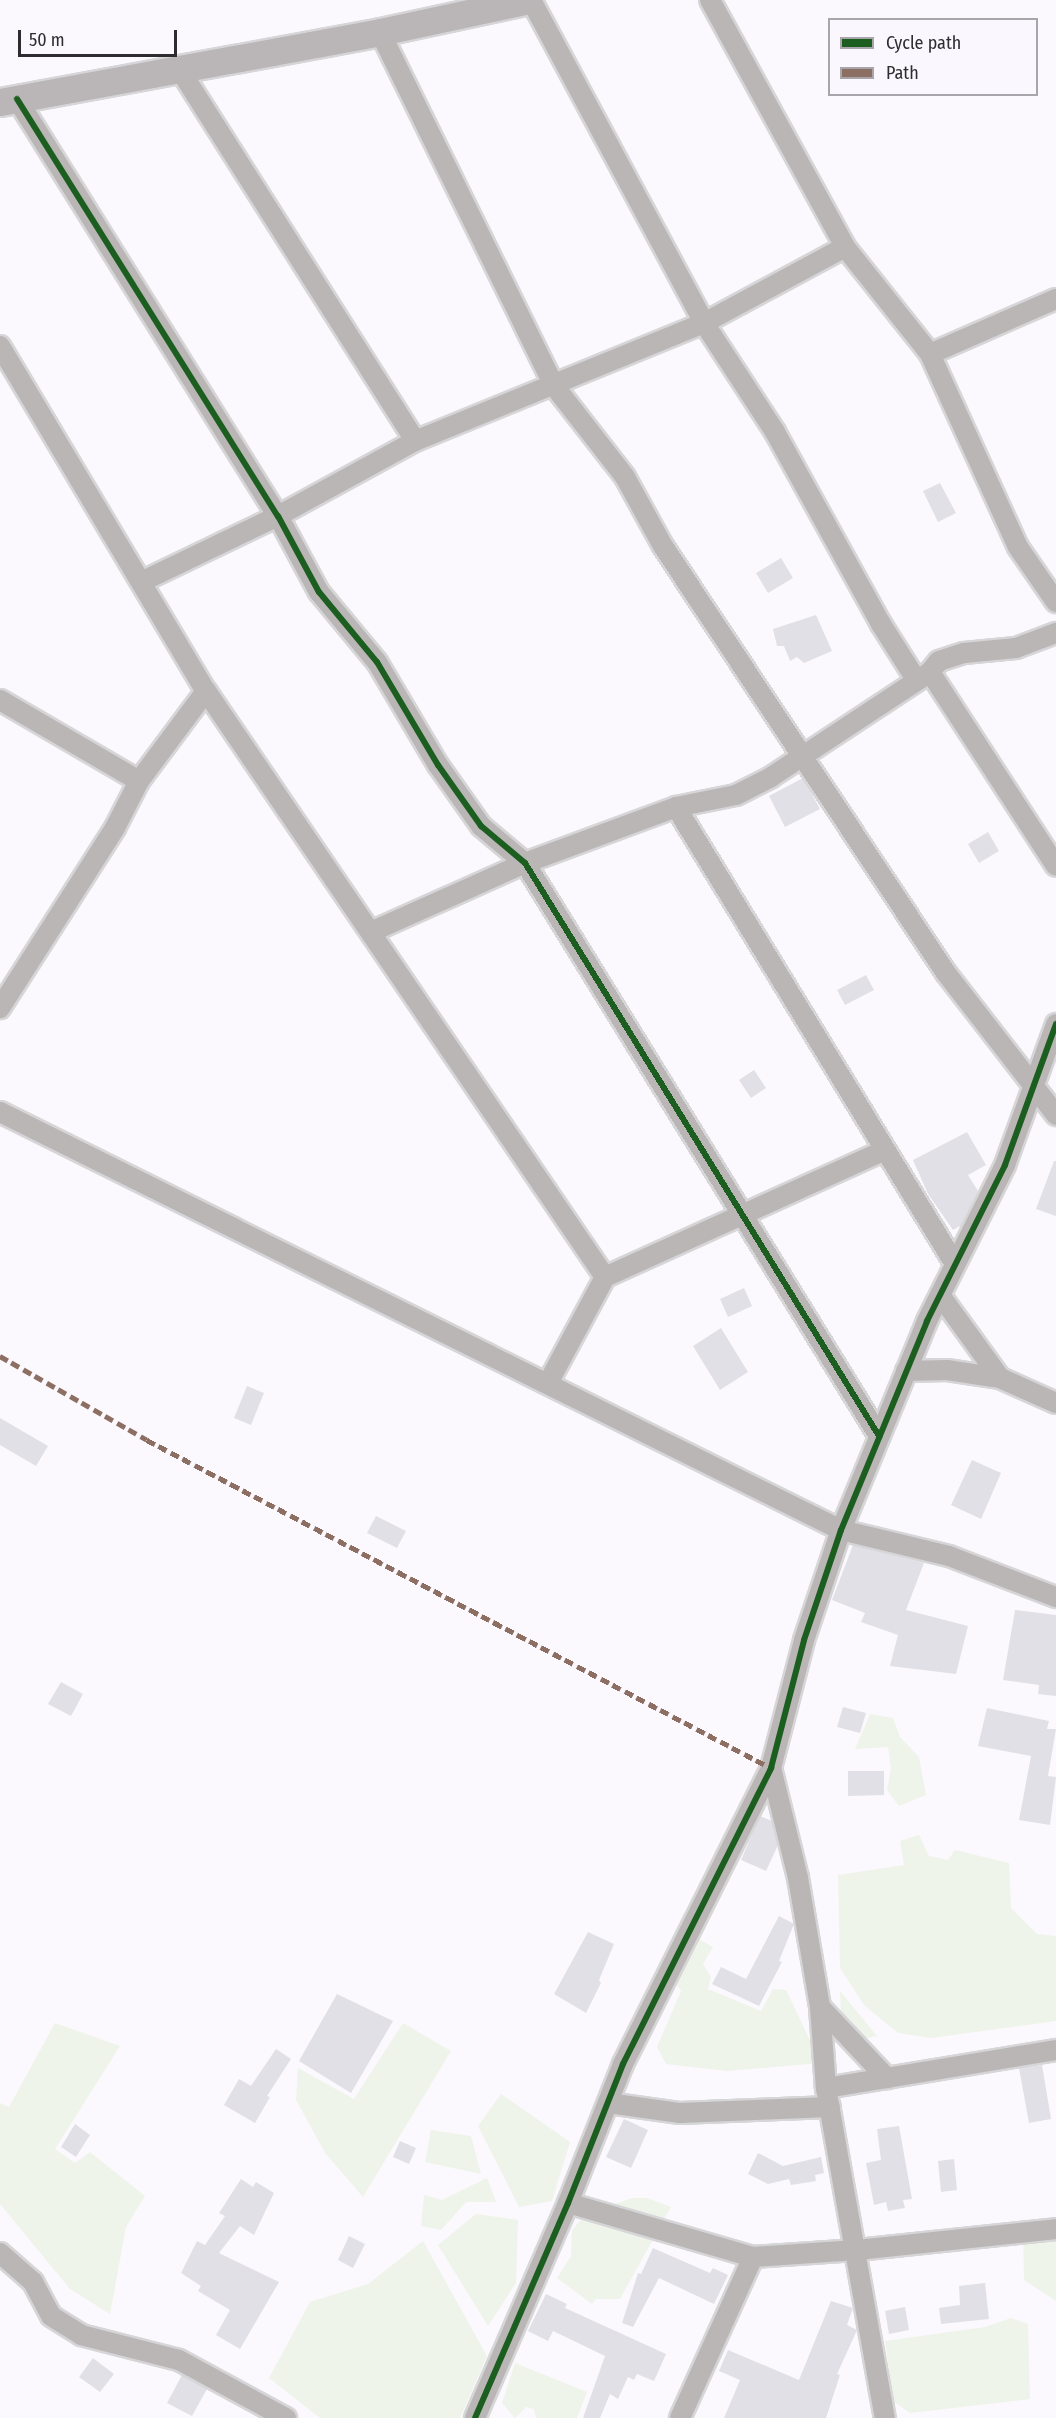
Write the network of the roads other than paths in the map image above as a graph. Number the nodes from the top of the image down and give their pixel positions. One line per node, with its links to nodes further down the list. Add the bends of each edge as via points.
1 (530, 0): 3 (street); 8 (street)
2 (710, 0): 6 (street)
3 (380, 32): 4 (street); 11 (street)
4 (180, 70): 5 (street); 12 (street)
5 (9, 101): 13 (street)
6 (845, 247): 8 (street); 10 (street)
7 (1056, 298): 10 (street)
8 (704, 323): 11 (street); 17 (street, via 775,432 881,624)
9 (0, 346): 14 (street)
10 (930, 354): 15 (street, via 1018,547)
11 (555, 387): 12 (street); 20 (street, via 624,477 663,546)
12 (415, 441): 13 (street)
13 (278, 516): 14 (street); 23 (street, via 319,592 377,662 481,826)
14 (141, 582): 18 (street)
15 (1056, 602)
16 (1056, 633): 17 (street, via 1016,648 964,653 939,661)
17 (924, 676): 20 (street); 24 (street)
18 (206, 691): 21 (street); 25 (street)
19 (0, 700): 21 (street)
20 (801, 757): 22 (street, via 736,795); 28 (street, via 946,973)
21 (139, 781): 26 (street, via 115,828)
22 (676, 807): 23 (street); 31 (street)
23 (525, 863): 25 (street); 32 (street)
24 (1056, 866)
25 (371, 932): 34 (street)
26 (0, 1008)
27 (1056, 1024): 28 (street)
28 (1033, 1084): 30 (street); 33 (street, via 1005,1166)
29 (0, 1112): 38 (street)
30 (1056, 1115)
31 (885, 1150): 32 (street); 33 (street)
32 (742, 1212): 34 (street); 40 (street)
33 (955, 1264): 35 (street)
34 (605, 1277): 38 (street)
35 (940, 1295): 36 (street); 37 (street)
36 (906, 1371): 37 (street, via 947,1371); 40 (street)
37 (1000, 1378): 39 (street)
38 (548, 1383): 41 (street)
39 (1056, 1402)
40 (879, 1436): 41 (street)
41 (841, 1530): 42 (street, via 949,1556); 43 (street, via 804,1640)
42 (1056, 1597)
43 (771, 1768): 44 (street, via 798,1878); 48 (street, via 623,2064)
44 (820, 2007): 46 (street); 47 (street)
45 (1056, 2050): 46 (street)
46 (887, 2078): 47 (street)
47 (828, 2097): 48 (street, via 680,2113); 51 (street)
48 (608, 2103): 49 (street)
49 (568, 2203): 53 (street); 55 (street)
50 (1056, 2229): 51 (street)
51 (857, 2250): 53 (street); 57 (street)
52 (0, 2253): 54 (street, via 33,2282 51,2316 81,2334 179,2360)
53 (753, 2256): 56 (street)
54 (286, 2418)
55 (475, 2418)
56 (680, 2418)
57 (885, 2418)

